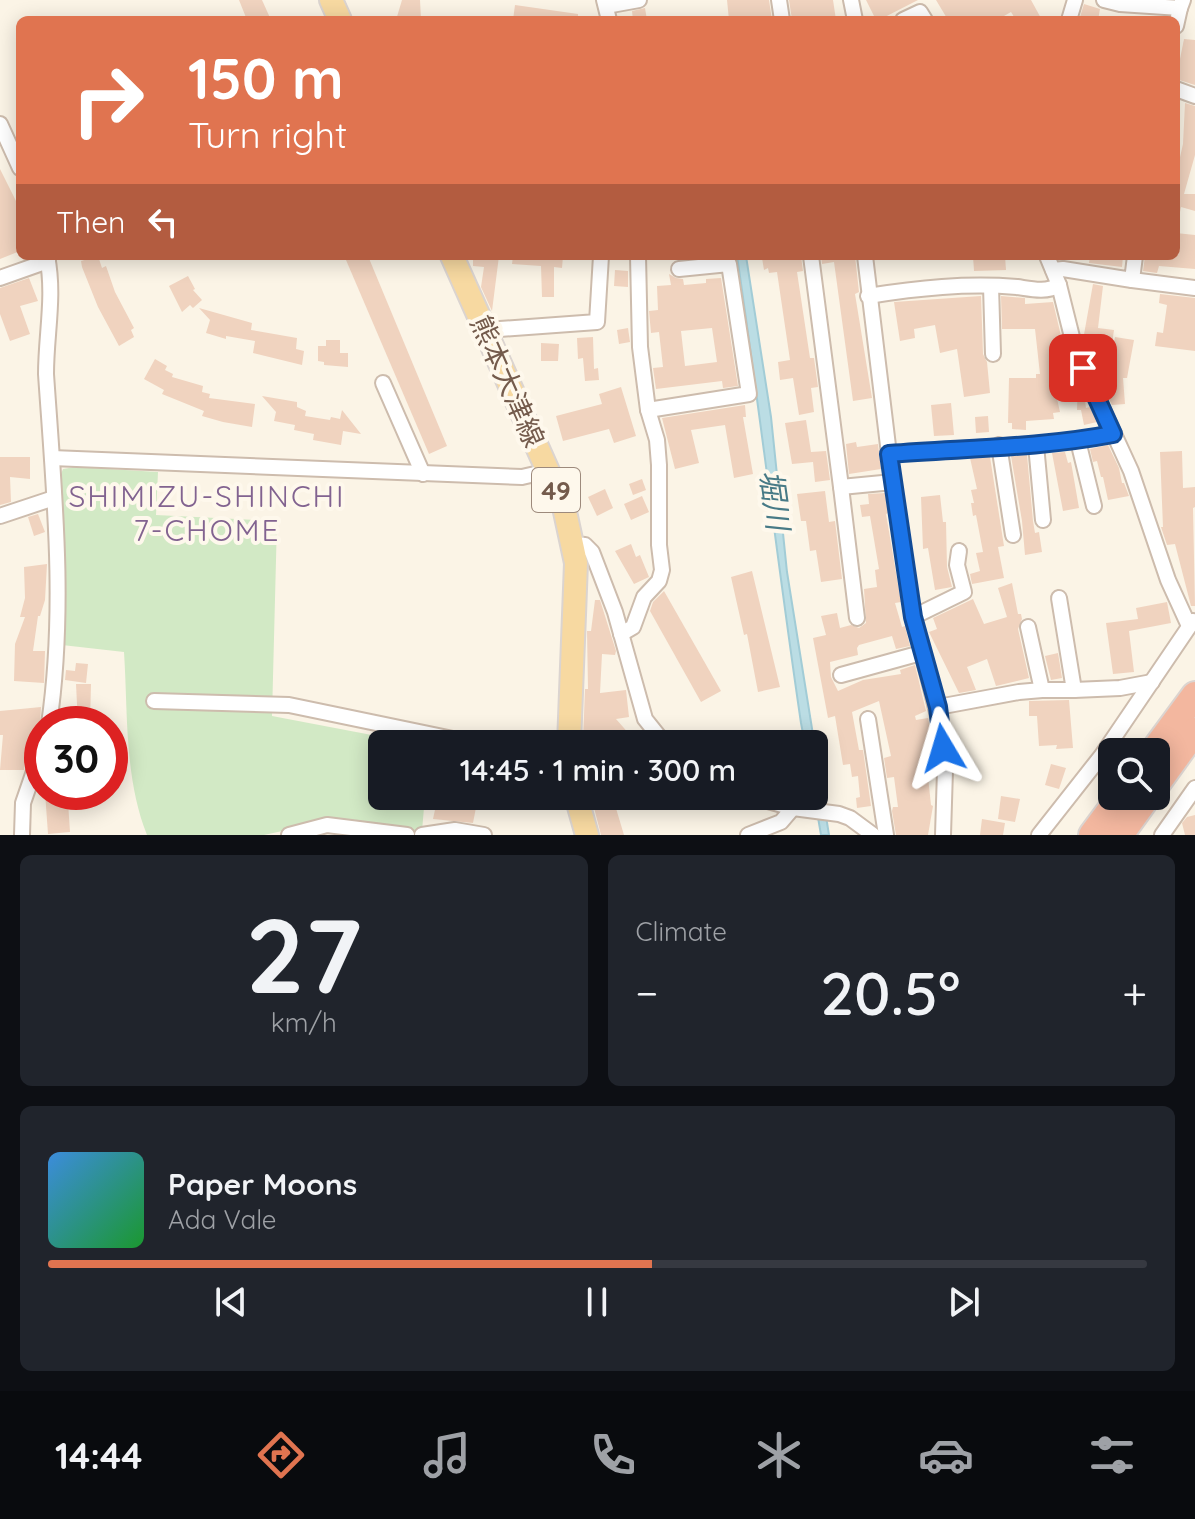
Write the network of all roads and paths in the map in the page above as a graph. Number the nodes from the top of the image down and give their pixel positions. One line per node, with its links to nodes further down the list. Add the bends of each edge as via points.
1 (639, 0): 4 (street)
2 (1104, 0): 3 (street)
3 (1182, 4)
4 (606, 9)
5 (0, 124): 6 (street)
6 (16, 159)
7 (45, 260): 18 (street)
8 (48, 260): 33 (street, via 52,297 46,374)
9 (454, 260): 24 (main road, 熊本大津線 / 49)
10 (601, 260): 24 (street, via 597,322)
11 (638, 260): 27 (street)
12 (728, 260): 17 (street); 27 (street, via 749,394)
13 (812, 260): 37 (street)
14 (865, 260): 23 (street)
15 (1134, 260): 19 (street)
16 (1050, 263): 19 (street); 20 (street)
17 (679, 269)
18 (0, 278)
19 (1132, 280): 22 (street)
20 (1059, 285): 21 (street, via 1040,290); 28 (street, via 1075,349)
21 (991, 286): 23 (street, via 913,288); 25 (street)
22 (1195, 288)
23 (868, 296): 32 (street)
24 (486, 330): 34 (main road, 熊本大津線 / 49)
25 (993, 354)
26 (383, 383): 35 (street)
27 (648, 410): 50 (street, via 657,440 662,570 633,627)
28 (1113, 434): 29 (street); 48 (street, via 1168,580)
29 (1078, 441): 31 (street); 39 (street)
30 (999, 445): 31 (street); 32 (street); 42 (street)
31 (1036, 445): 41 (street)
32 (889, 454): 36 (street)
33 (52, 458): 35 (street); 38 (street)
34 (548, 471): 35 (street, via 522,477); 43 (main road, 熊本大津線 / 49)
35 (423, 474)
36 (893, 482): 37 (street); 46 (street)
37 (841, 487): 47 (street)
38 (54, 498): 40 (street); 58 (street, via 59,582)
39 (1094, 506)
40 (0, 516)
41 (1043, 520)
42 (1013, 535)
43 (573, 544): 50 (street, via 592,552); 62 (main road, 熊本大津線 / 49)
44 (959, 551): 46 (street, via 964,592)
45 (1059, 598): 55 (street)
46 (913, 617): 51 (street)
47 (857, 618)
48 (1192, 622): 53 (street)
49 (1028, 627): 54 (street)
50 (621, 634): 63 (street, via 645,719)
51 (921, 653): 52 (street); 59 (street)
52 (841, 675)
53 (1152, 682): 55 (street); 84 (street)
54 (1042, 690): 55 (street); 59 (street)
55 (1074, 690)
56 (1195, 695): 65 (highway)
57 (154, 701): 61 (street, via 289,705)
58 (52, 706)
59 (938, 707): 83 (street, via 945,770)
60 (868, 719): 82 (street)
61 (410, 730)
62 (570, 730)
63 (654, 730)
64 (1195, 731): 66 (highway)
65 (1163, 738)
66 (1170, 766)
67 (1195, 788): 87 (street)
68 (24, 800): 74 (street)
69 (580, 810): 79 (main road)
70 (791, 810): 80 (street, via 781,822)
71 (806, 810): 81 (street, via 850,818)
72 (1111, 810): 85 (highway)
73 (1138, 810): 86 (highway)
74 (22, 835)
75 (289, 835): 76 (street, via 327,825)
76 (407, 835)
77 (422, 835): 78 (street, via 455,830)
78 (484, 835)
79 (587, 835)
80 (748, 835)
81 (873, 835)
82 (886, 835)
83 (943, 835)
84 (1039, 835)
85 (1092, 835)
86 (1120, 835)
87 (1162, 835)

